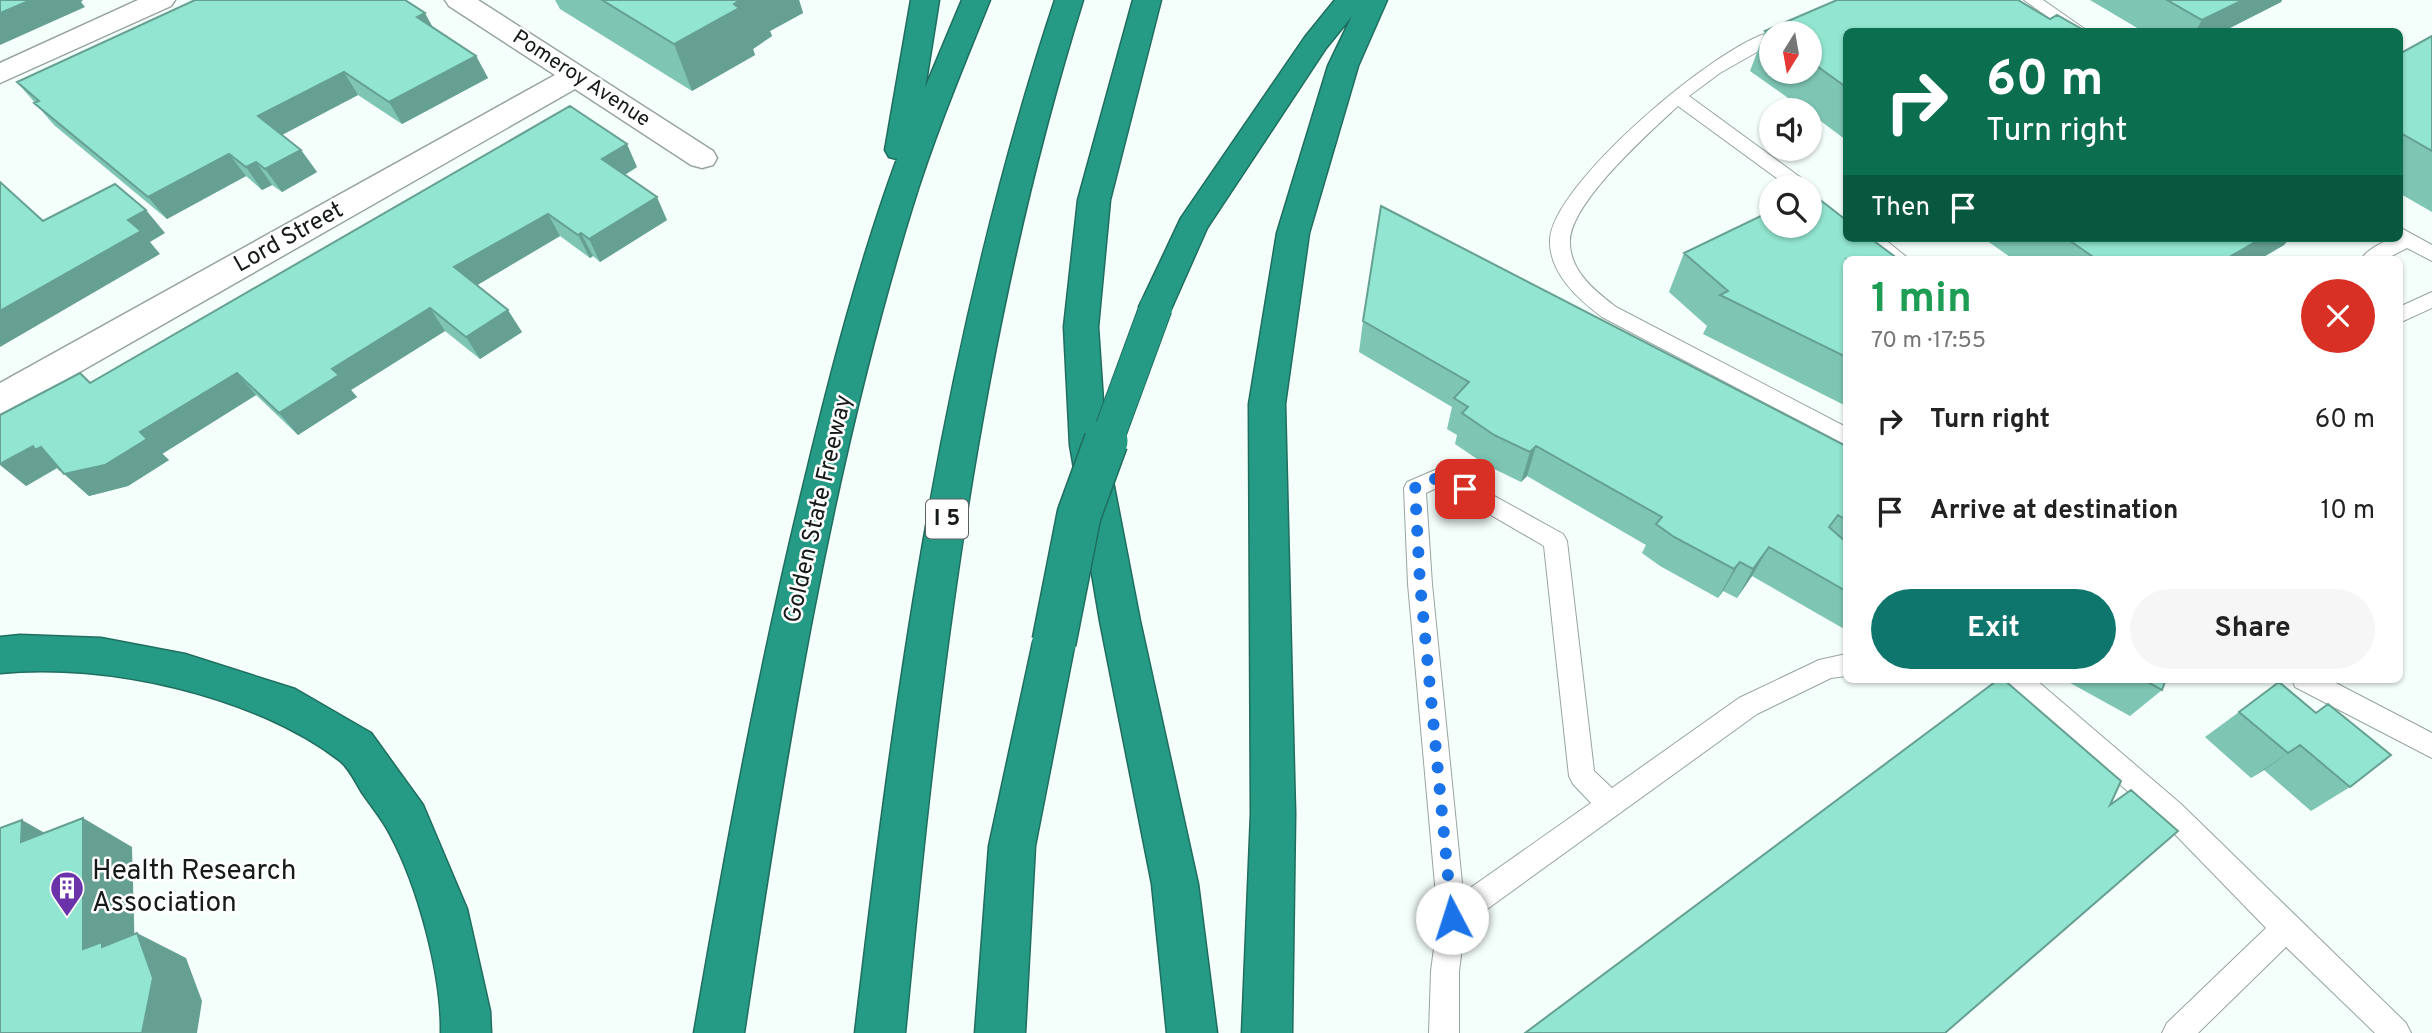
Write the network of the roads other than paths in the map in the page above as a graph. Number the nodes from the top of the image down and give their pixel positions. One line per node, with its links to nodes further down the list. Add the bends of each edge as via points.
1 (161, 0): 13 (street)
2 (459, 0): 14 (street, Pomeroy Avenue)
3 (925, 0): 19 (highway)
4 (976, 0): 19 (highway, Golden State Freeway)
5 (1147, 0): 41 (highway, via 1094,200 1082,327 1088,446 1175,884)
6 (1350, 0): 12 (highway)
7 (1373, 0): 12 (highway)
8 (2032, 0): 10 (lane)
9 (1067, 7): 39 (highway, I 5, via 1001,236 975,360 898,852)
10 (2075, 28)
11 (1759, 44): 15 (lane, via 1704,75)
12 (1329, 54): 40 (highway, bridge, via 1192,226 1156,307 1079,515 1012,846); 42 (highway, via 1293,233 1267,404 1273,814)
13 (0, 74)
14 (577, 75): 16 (street, Pomeroy Avenue); 27 (street, Lord Street)
15 (1678, 97): 17 (lane); 28 (lane, via 1631,140 1568,211 1560,238 1566,267 1579,286 1609,312)
16 (702, 158)
17 (1785, 175)
18 (2403, 237): 22 (lane)
19 (887, 239): 38 (highway, Golden State Freeway, via 825,471 749,844)
20 (1876, 242): 23 (lane)
21 (2396, 242): 24 (lane)
22 (2432, 254)
23 (1895, 256)
24 (2375, 256)
25 (2432, 299): 26 (lane)
26 (2403, 314)
27 (0, 400)
28 (1843, 435)
29 (0, 655): 37 (highway, via 101,656 185,672 280,702 356,747 407,820 444,909 466,1011)
30 (1843, 666): 34 (lane, via 1828,668 1748,706)
31 (2017, 683): 36 (lane, via 2172,813)
32 (2312, 683): 33 (lane)
33 (2432, 747)
34 (1611, 806): 35 (lane); 35 (lane, via 1582,776 1555,541 1442,476 1415,488)
35 (1452, 918): 43 (lane)
36 (2286, 928): 44 (lane); 45 (lane)
37 (466, 1033)
38 (719, 1033)
39 (880, 1033)
40 (1000, 1033)
41 (1192, 1033)
42 (1266, 1033)
43 (1444, 1033)
44 (2177, 1033)
45 (2396, 1033)

